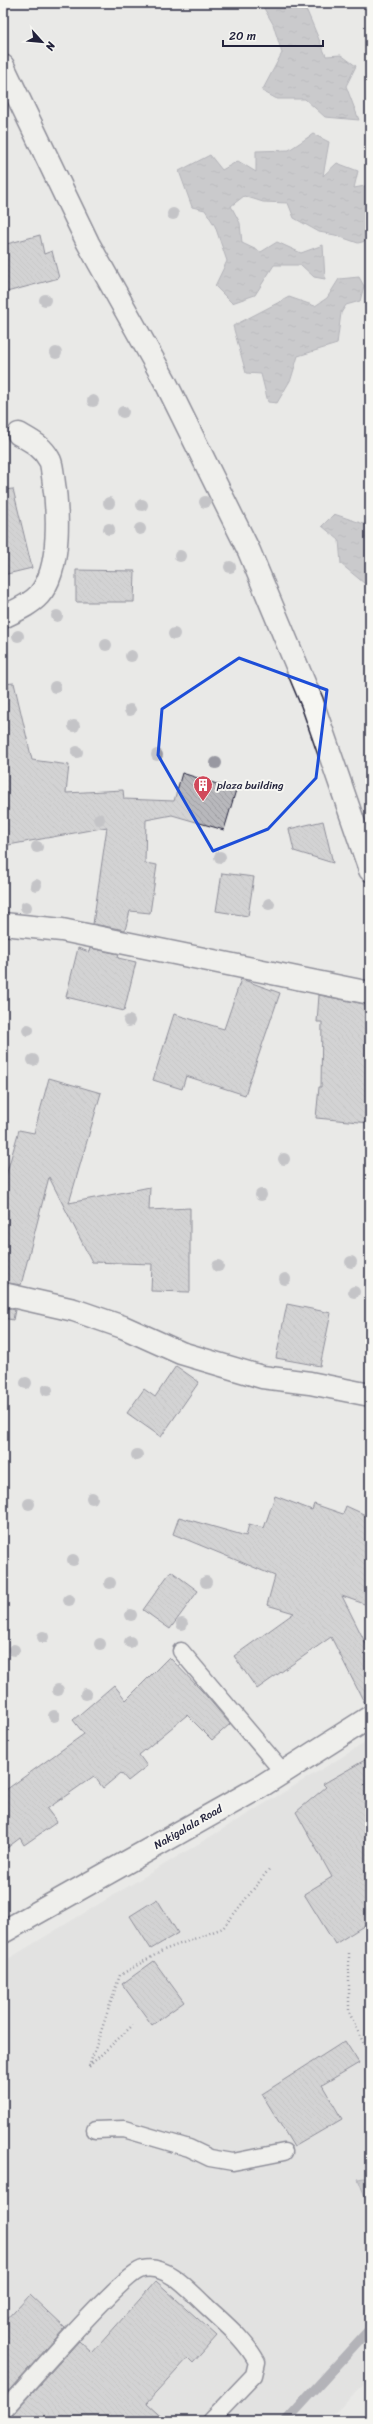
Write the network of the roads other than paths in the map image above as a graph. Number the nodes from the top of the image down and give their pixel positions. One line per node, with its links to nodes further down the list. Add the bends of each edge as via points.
1 (3, 66): 4 (street, via 88,243 165,381 249,551 312,702)
2 (19, 434): 3 (street, via 38,444 50,459 55,491 56,546 51,571 40,594 20,609)
3 (3, 617)
4 (370, 870)
5 (3, 924): 6 (street, via 62,930)
6 (370, 993)
7 (3, 1294): 8 (street, via 74,1310 181,1353 262,1377)
8 (370, 1395)
9 (181, 1651): 11 (lane)
10 (370, 1717): 11 (street, Nakigalala Road)
11 (283, 1772): 12 (street, Nakigalala Road)
12 (4, 1929)
13 (95, 2130): 14 (lane, via 124,2129 189,2148 210,2158 233,2162)
14 (284, 2152)
15 (3, 2412): 16 (lane, via 116,2287 142,2269 155,2269 184,2285 242,2340 257,2362 254,2375)
16 (210, 2421)

